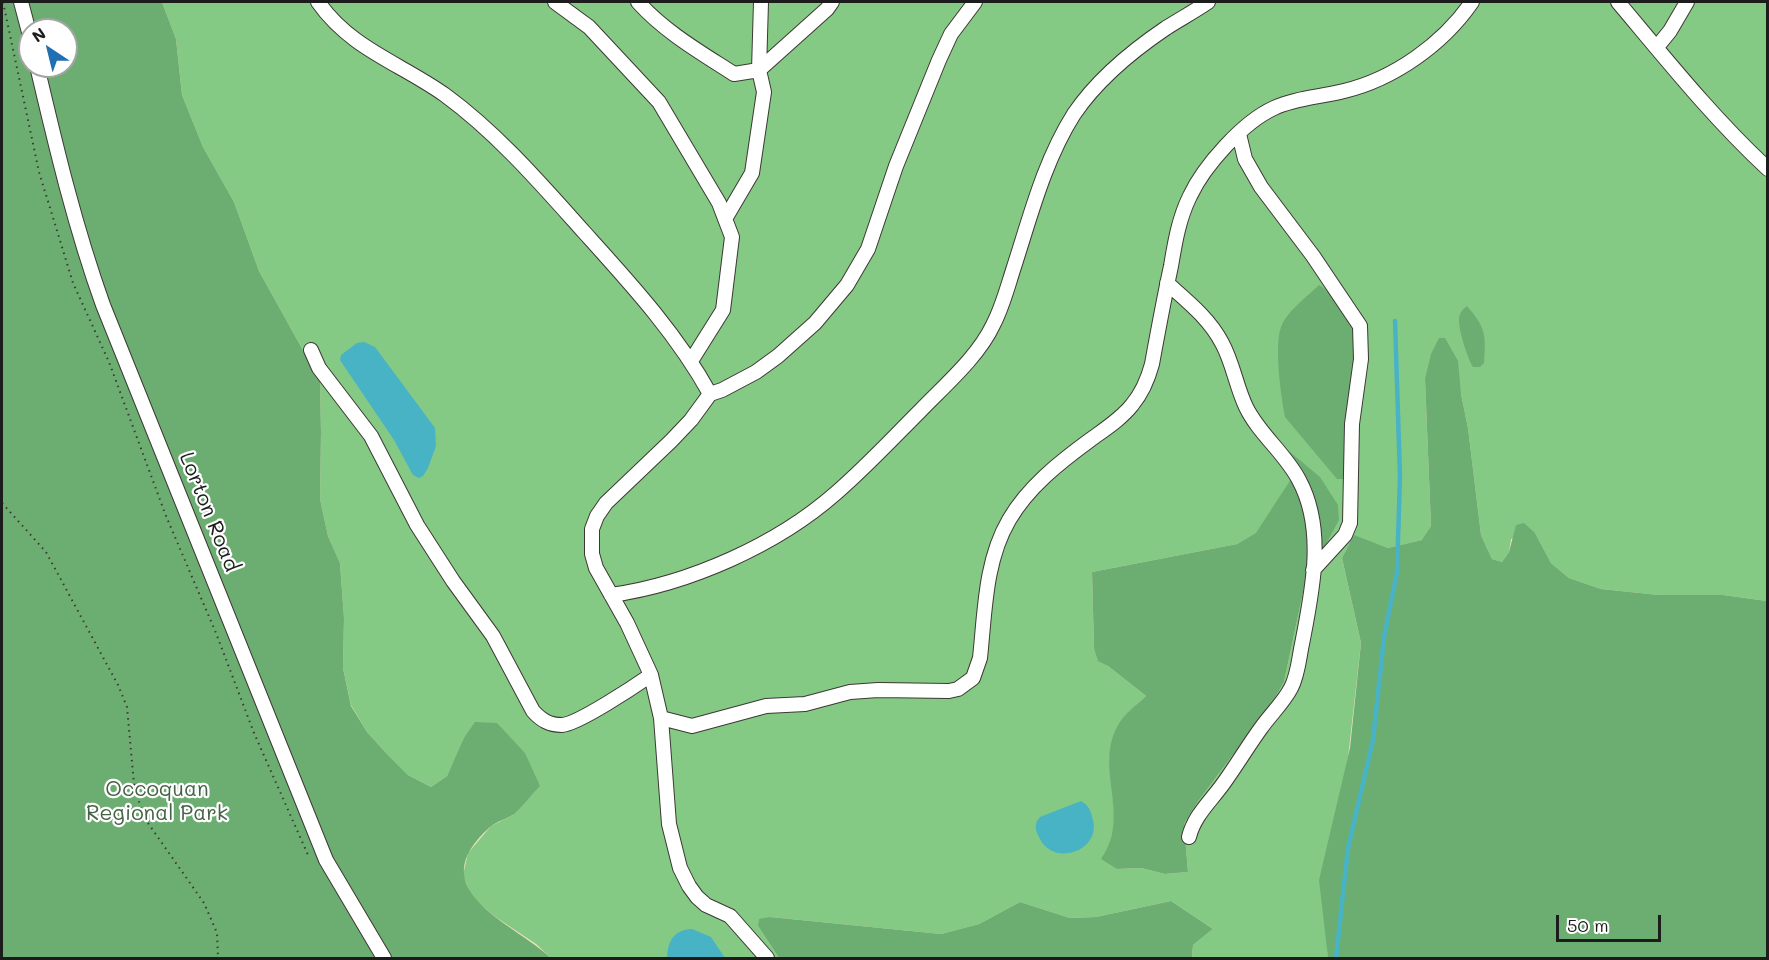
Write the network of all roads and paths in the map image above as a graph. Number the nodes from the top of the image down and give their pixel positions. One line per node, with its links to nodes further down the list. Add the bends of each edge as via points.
1 (21, 2): 12 (street)
2 (318, 2): 21 (street, via 360,44 445,95 515,157 602,252)
3 (555, 2): 18 (street, via 590,27 658,102)
4 (638, 2): 14 (street, via 687,44 734,74)
5 (761, 2): 14 (street)
6 (832, 2): 14 (street)
7 (975, 2): 22 (street, via 951,34 939,60 868,249 848,285 815,323 778,356)
8 (1208, 2): 25 (street, via 1137,50 1080,106 1053,154 1003,304 985,340 864,467 810,514 740,554 658,586)
9 (1472, 2): 16 (street, via 1442,38 1383,77 1345,91 1278,106)
10 (1618, 2): 13 (street)
11 (1687, 2): 13 (street)
12 (25, 18)
13 (1657, 47): 17 (street, via 1706,106)
14 (759, 70): 18 (street, via 764,92 752,173)
15 (40, 78): 30 (street, Lorton Road, via 66,191 103,305 326,860)
16 (1239, 134): 19 (street, via 1208,167 1190,196); 24 (street, via 1245,159 1257,179 1360,326 1361,359 1352,424 1350,523 1345,535)
17 (1767, 169)
18 (725, 219): 21 (street, via 732,237 723,310)
19 (1167, 283): 24 (street, via 1201,314 1218,336 1257,426 1284,457 1308,496); 27 (street, via 1152,364 1140,394 1121,417 1036,485 1010,518 999,540 989,581 981,658 973,678 949,691 850,692 805,704 766,706 692,726)
20 (311, 350): 26 (street, via 319,368 370,436 417,525 493,636 541,719 566,724)
21 (691, 361): 22 (street)
22 (710, 394): 25 (street, via 685,427 597,516 592,529 592,554)
23 (2, 503): 29 (path, via 46,552 118,685 127,707 134,784 143,816 204,903 217,933)
24 (1313, 570): 28 (street, via 1293,684 1199,814)
25 (611, 595): 26 (street)
26 (651, 675): 27 (street)
27 (661, 718): 31 (street, via 669,824 680,868 697,897 730,916)
28 (1189, 837)
29 (218, 958)
30 (384, 958)
31 (767, 958)

